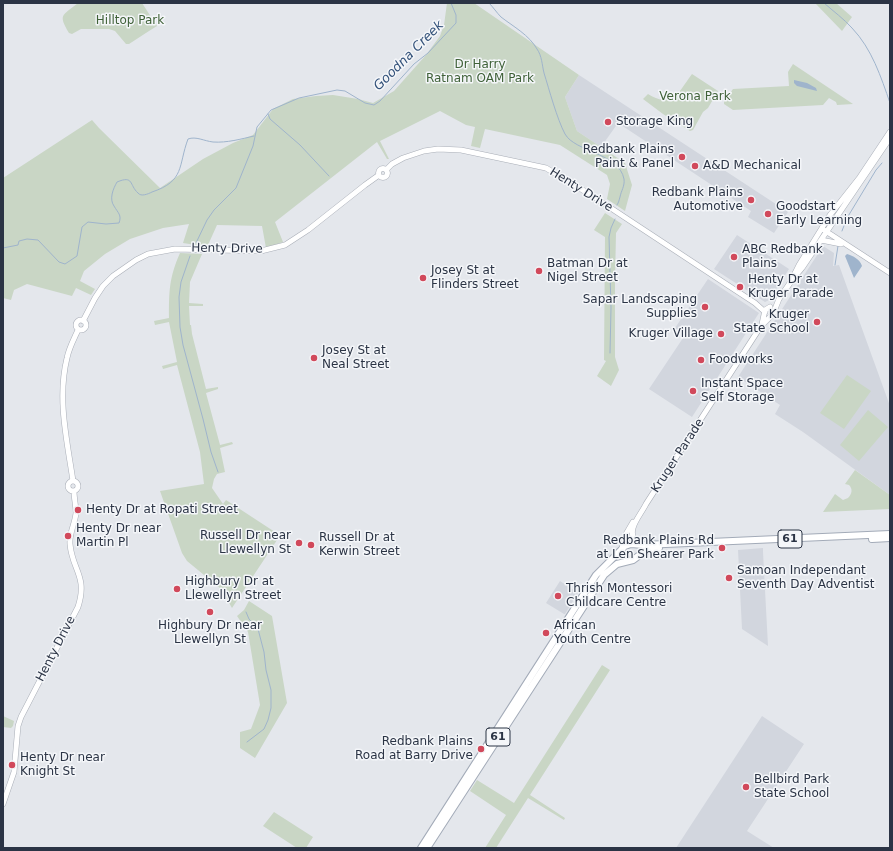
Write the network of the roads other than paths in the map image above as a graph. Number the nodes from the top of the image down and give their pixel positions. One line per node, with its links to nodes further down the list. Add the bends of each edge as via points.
1 (890, 132): 3 (street, Kruger Parade, via 860,178 837,206)
2 (890, 138): 3 (street, Kruger Parade)
3 (825, 229): 4 (street, Kruger Parade); 5 (street); 6 (street); 8 (street, Kruger Parade, via 798,265)
4 (821, 240): 5 (street); 8 (street, Kruger Parade)
5 (846, 245): 7 (street)
6 (890, 270)
7 (890, 273)
8 (792, 280): 9 (street, Kruger Parade)
9 (768, 311): 10 (street, Kruger Parade, via 761,326); 17 (street, Henty Drive, via 546,168 461,150 438,149 403,158 386,170 386,176 379,175 364,185 285,245 261,251 175,249 148,254 136,260 103,286 83,321 85,328 78,330 67,357 62,407 73,481 78,486 74,491 76,512 70,545 80,577 81,597 18,724 14,772)
10 (646, 504): 13 (street, Kruger Parade, via 632,532 632,538); 14 (street, Kruger Parade, via 629,528)
11 (890, 534): 13 (main road, 61)
12 (890, 538): 15 (main road, 61, via 652,549)
13 (637, 544): 14 (main road, 61, via 630,544); 15 (main road)
14 (621, 550): 16 (main road, via 620,558); 18 (main road, 61, via 596,575)
15 (640, 554): 16 (main road, 61)
16 (625, 562): 19 (main road, 61, via 615,566 602,578)
17 (3, 804)
18 (421, 848)
19 (427, 848)

